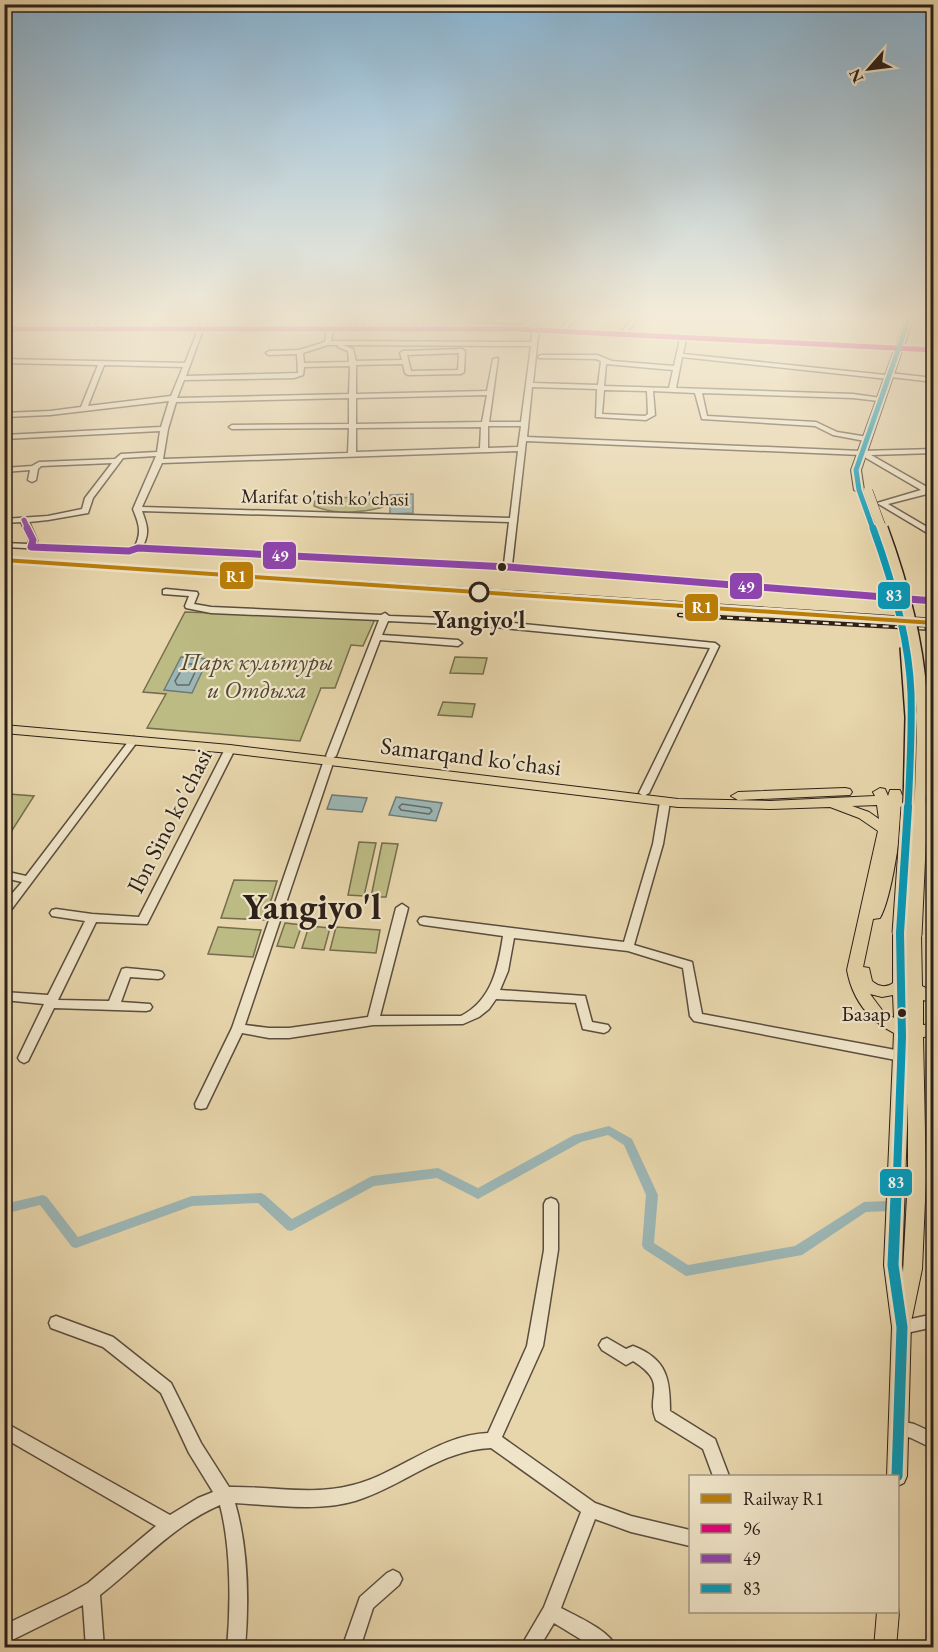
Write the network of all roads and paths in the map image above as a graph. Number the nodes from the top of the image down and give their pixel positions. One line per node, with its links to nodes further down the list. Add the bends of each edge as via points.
1 (90, 393): 14 (street)
2 (176, 393): 12 (street)
3 (487, 393): 11 (street)
4 (491, 393): 16 (street)
5 (527, 393): 17 (street)
6 (600, 393): 7 (street, via 598,416 646,418 652,415)
7 (650, 393)
8 (698, 393): 23 (street, via 704,418 816,424 835,434)
9 (740, 393): 13 (street)
10 (881, 393): 13 (main road)
11 (353, 396): 12 (street); 18 (street)
12 (173, 399): 14 (street); 20 (street)
13 (879, 399): 23 (main road)
14 (84, 408): 15 (street)
15 (4, 415)
16 (484, 424): 17 (street); 18 (street); 25 (street)
17 (524, 424): 22 (street)
18 (353, 425): 19 (street); 28 (street)
19 (232, 427)
20 (164, 429): 21 (street); 29 (street)
21 (4, 437)
22 (522, 439): 24 (street); 27 (street)
23 (865, 439): 27 (main road)
24 (521, 449): 25 (street); 38 (street)
25 (484, 450): 28 (street)
26 (933, 451): 27 (street)
27 (861, 453): 34 (street); 71 (main road, bridge, via 863,490 898,572 921,693 920,806 907,934)
28 (352, 454): 29 (street)
29 (159, 457): 30 (street, via 123,455); 35 (street)
30 (117, 461): 31 (street, via 42,464); 37 (street, via 89,498 85,511)
31 (34, 468): 32 (street); 33 (street)
32 (4, 470)
33 (32, 480)
34 (931, 493): 39 (street, via 881,503)
35 (136, 509): 38 (street, Marifat o'tish ko'chasi); 42 (street, via 145,524)
36 (4, 520): 37 (street)
37 (24, 520): 41 (street, via 33,540)
38 (513, 520): 43 (street)
39 (933, 535)
40 (4, 545): 41 (street)
41 (31, 547): 42 (street, via 129,551)
42 (138, 548): 43 (street)
43 (508, 567): 45 (street)
44 (166, 592): 46 (street, via 194,594 189,606 212,609)
45 (933, 601)
46 (385, 616): 47 (street); 55 (street, via 715,646)
47 (377, 637): 48 (street); 53 (street)
48 (458, 643)
49 (4, 724): 51 (main road, Samarqand ko'chasi)
50 (4, 729): 51 (main road, Samarqand ko'chasi)
51 (135, 738): 52 (main road, Samarqand ko'chasi); 53 (main road, Samarqand ko'chasi); 62 (street)
52 (230, 748): 53 (main road, Samarqand ko'chasi); 66 (street, Ibn Sino ko'chasi, via 143,921)
53 (330, 758): 55 (main road, Samarqand ko'chasi); 58 (main road, Samarqand ko'chasi); 79 (street)
54 (933, 789): 56 (main road, Samarqand ko'chasi)
55 (644, 793): 56 (main road, Samarqand ko'chasi)
56 (888, 795): 57 (main road, Samarqand ko'chasi); 59 (main road, Samarqand ko'chasi); 60 (main road); 71 (main road, via 885,877 863,977 867,986 877,991)
57 (933, 798)
58 (665, 802): 59 (main road, Samarqand ko'chasi); 69 (street, via 658,844)
59 (827, 802): 60 (main road, via 864,815)
60 (885, 830): 82 (main road, via 855,970 867,1003 888,1022)
61 (4, 874): 62 (street)
62 (29, 880): 64 (street)
63 (402, 908): 78 (street)
64 (4, 911)
65 (57, 913): 66 (street)
66 (92, 918): 75 (street)
67 (424, 921): 68 (street)
68 (509, 933): 69 (street); 72 (street, via 505,966)
69 (628, 947): 83 (street, via 688,965 698,1018)
70 (158, 975): 76 (street, via 126,972)
71 (908, 987): 74 (main road); 82 (main road)
72 (492, 994): 78 (street, via 475,1014 463,1020); 80 (street, via 581,999 587,1026)
73 (4, 996): 75 (street)
74 (933, 998)
75 (51, 1002): 76 (street); 84 (street)
76 (113, 1006): 77 (street)
77 (146, 1007)
78 (373, 1020): 79 (street, via 289,1033)
79 (238, 1028): 85 (street)
80 (604, 1028)
81 (933, 1030): 82 (main road)
82 (908, 1031): 83 (main road); 87 (main road)
83 (901, 1056): 86 (main road)
84 (24, 1058)
85 (201, 1104)
86 (898, 1170): 87 (main road); 91 (main road, via 892,1264)
87 (917, 1175): 91 (main road, via 913,1269)
88 (551, 1204): 95 (street, via 551,1250 535,1346)
89 (933, 1320): 91 (street)
90 (56, 1323): 99 (street, via 108,1342 166,1388 195,1448)
91 (902, 1327): 93 (main road)
92 (607, 1345): 97 (street, via 626,1358 633,1353 654,1366 662,1379 662,1415 709,1444)
93 (900, 1428): 96 (street); 98 (main road)
94 (4, 1429): 101 (street)
95 (493, 1440): 99 (street, via 459,1444 353,1493 323,1498); 100 (street)
96 (933, 1442)
97 (721, 1475)
98 (897, 1475)
99 (225, 1496): 101 (street); 109 (street, via 233,1524 239,1613)
100 (590, 1509): 102 (street); 105 (street)
101 (169, 1524): 104 (street)
102 (689, 1538)
103 (393, 1579): 110 (street, via 366,1603)
104 (91, 1591): 107 (street); 108 (street)
105 (551, 1612): 111 (street); 112 (street)
106 (883, 1614): 113 (main road)
107 (4, 1635)
108 (95, 1647)
109 (236, 1647)
110 (351, 1647)
111 (529, 1647)
112 (608, 1647)
113 (885, 1647)

